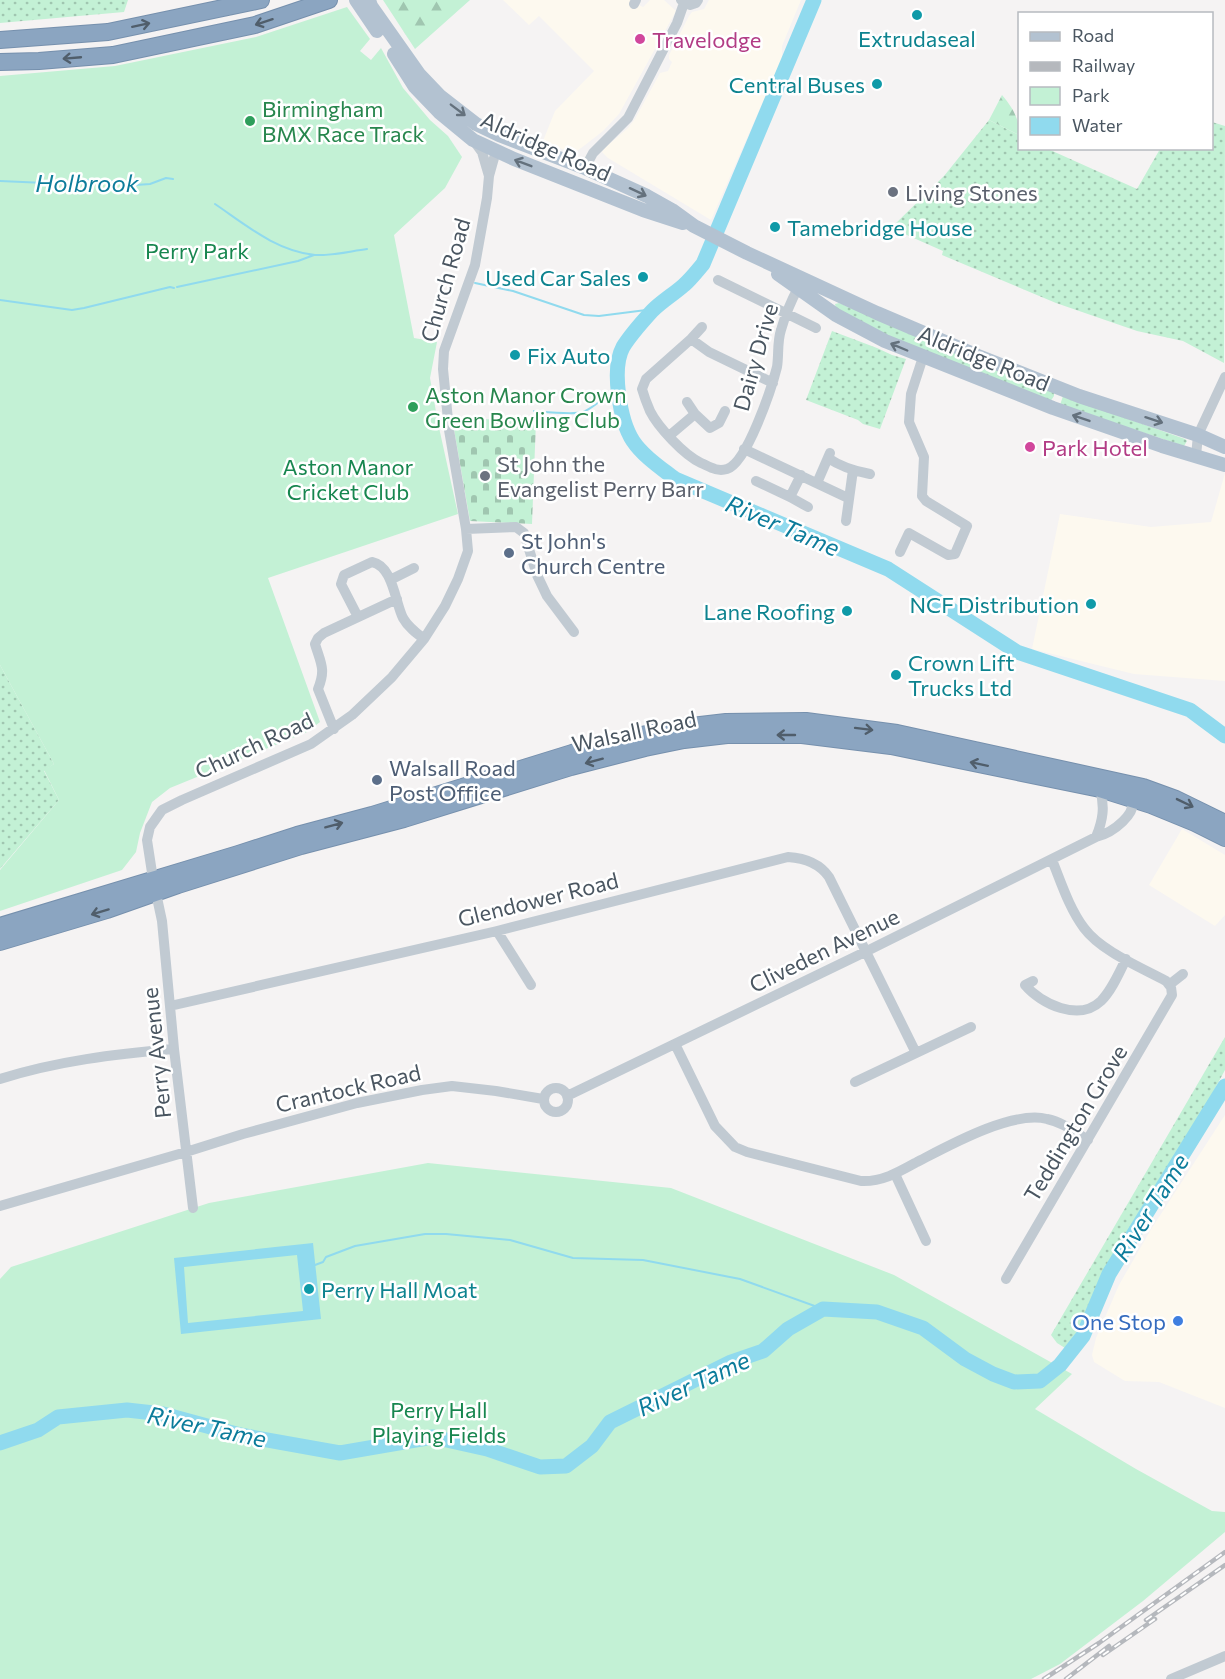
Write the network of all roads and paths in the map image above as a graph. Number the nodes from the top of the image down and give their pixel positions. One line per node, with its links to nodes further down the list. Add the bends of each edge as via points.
1 (261, 0): 7 (highway, one-way to 1, via 108,32)
2 (351, 0): 6 (street, Aldridge Road)
3 (699, 0): 4 (street, via 690,5)
4 (683, 1): 12 (street, via 677,23 628,118 592,153)
5 (324, 2): 8 (highway, one-way to 8, via 255,25 114,55)
6 (363, 4): 9 (main road, Aldridge Road, one-way to 9, via 371,6 418,74); 10 (main road, Aldridge Road, via 415,87)
7 (0, 40)
8 (0, 62)
9 (476, 124): 11 (main road, via 495,144); 12 (main road, Aldridge Road)
10 (473, 140): 11 (main road, Aldridge Road); 13 (street, Church Road, via 482,152)
11 (496, 151): 13 (street, Church Road); 14 (main road, Aldridge Road, one-way to 11)
12 (585, 168): 14 (main road); 15 (main road, Aldridge Road, one-way to 15, via 647,196)
13 (489, 176): 46 (street, Church Road, via 475,265 444,351 449,430)
14 (577, 184): 15 (main road, Aldridge Road)
15 (694, 226): 16 (main road, Aldridge Road)
16 (747, 253): 18 (main road, Aldridge Road); 19 (main road, Aldridge Road)
17 (718, 280): 21 (street)
18 (798, 288): 20 (main road, Aldridge Road); 21 (street, Dairy Drive)
19 (832, 292): 20 (main road); 31 (main road, Aldridge Road, one-way to 31, via 1079,396)
20 (825, 308): 25 (main road, Aldridge Road, one-way to 20)
21 (787, 314): 23 (street); 27 (street, Dairy Drive, via 780,332)
22 (702, 327): 24 (street, Dairy Drive)
23 (816, 328)
24 (692, 339): 27 (street, via 709,352); 32 (street, Dairy Drive, via 646,379 642,389 651,413)
25 (923, 357): 35 (main road, Aldridge Road, one-way to 25, via 1053,408); 47 (street, via 911,394 909,422 924,457 922,496 967,526 955,554 948,555 909,533)
26 (1225, 377): 31 (street)
27 (772, 383): 34 (street, Dairy Drive)
28 (687, 402): 30 (street)
29 (725, 411): 30 (street, via 719,423 710,428)
30 (695, 414): 32 (street)
31 (1198, 435): 33 (main road, Aldridge Road); 35 (street)
32 (669, 436): 34 (street, Dairy Drive, via 695,460 717,470 730,468)
33 (1225, 447)
34 (744, 449): 39 (street)
35 (1196, 456): 36 (main road, Aldridge Road)
36 (1225, 465)
37 (853, 470): 38 (street); 41 (street, via 838,465 829,455); 43 (street)
38 (870, 474)
39 (801, 475): 41 (street); 42 (street)
40 (756, 482): 42 (street)
41 (817, 483): 43 (street)
42 (790, 497): 44 (street)
43 (848, 498): 45 (street)
44 (808, 507)
45 (846, 521)
46 (466, 529): 52 (street, via 505,526 524,533 547,596); 53 (street, Church Road, via 468,551 458,579)
47 (900, 552)
48 (414, 568): 49 (street)
49 (390, 580): 50 (street); 51 (street, via 376,562 344,575 341,584)
50 (397, 599): 51 (street); 53 (street, via 410,628)
51 (358, 617): 54 (street, via 324,633 315,644 323,669 318,689)
52 (574, 632)
53 (424, 639): 54 (street, Church Road, via 392,677)
54 (333, 729): 64 (street, Church Road, via 311,744 162,810 150,827 147,840)
55 (1053, 766): 57 (street, Walsall Road, via 1131,790); 59 (highway, Walsall Road, one-way to 59, via 1143,787); 64 (highway, Walsall Road, one-way to 55, via 297,835 572,753 683,727 806,721 897,733)
56 (1100, 789): 57 (highway, Walsall Road); 58 (street); 64 (highway, Walsall Road, one-way to 64, via 891,746 802,735 727,735 684,740 571,767 404,819)
57 (1134, 799): 60 (street, via 1130,813); 62 (highway, Walsall Road)
58 (1103, 815): 60 (street); 61 (street)
59 (1225, 823)
60 (1119, 826): 61 (street, Cliveden Avenue)
61 (1096, 837): 63 (street, Cliveden Avenue)
62 (1225, 838)
63 (1052, 860): 68 (street, Cliveden Avenue); 69 (street, via 1084,928 1095,940)
64 (154, 886): 65 (highway, Walsall Road); 67 (highway, Walsall Road, one-way to 67, via 107,910); 74 (street, Perry Avenue, via 162,921)
65 (0, 926)
66 (497, 931): 68 (street, Glendower Road, via 788,857 824,870); 72 (street); 74 (street, Glendower Road)
67 (0, 942)
68 (867, 951): 76 (street, Cliveden Avenue); 78 (street, Glendower Road)
69 (1126, 959): 71 (street, via 1102,1000 1084,1015 1043,1000 1025,985); 73 (street)
70 (1183, 974): 73 (street)
71 (1033, 981)
72 (531, 985)
73 (1169, 985): 83 (street, Teddington Grove, via 1172,995 1167,1005)
74 (170, 1006): 77 (street, Perry Avenue)
75 (970, 1027): 78 (street)
76 (675, 1044): 81 (street, Cliveden Avenue); 85 (street, via 715,1126 735,1147 861,1182)
77 (174, 1049): 79 (street, via 75,1060); 84 (street, Perry Avenue)
78 (916, 1053): 80 (street)
79 (0, 1079)
80 (855, 1082)
81 (567, 1096): 82 (street, via 563,1090 551,1088); 82 (street, via 568,1104 555,1113 545,1107)
82 (543, 1099): 84 (street, Crantock Road, via 452,1086 422,1090 357,1103)
83 (1088, 1140): 85 (street, via 1048,1119 1031,1116 961,1139); 89 (street, Teddington Grove)
84 (186, 1152): 86 (street, Crantock Road); 87 (street, Perry Avenue)
85 (895, 1174): 88 (street)
86 (0, 1206)
87 (193, 1208)
88 (926, 1241)
89 (1006, 1279)
90 (1225, 1656): 91 (street)
91 (1171, 1679)

